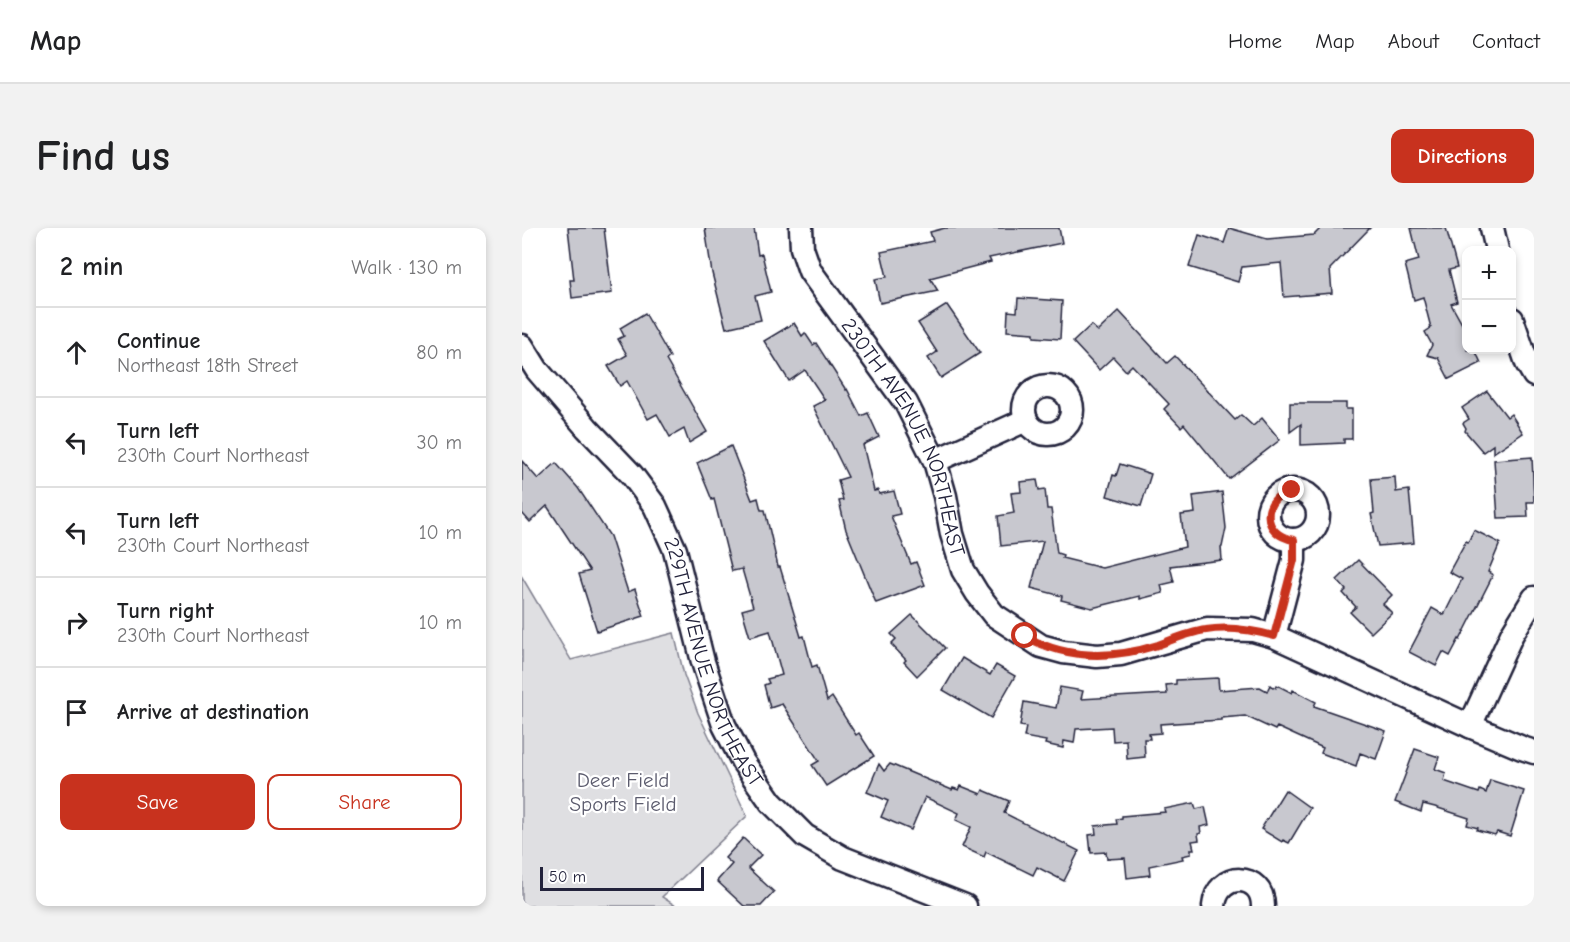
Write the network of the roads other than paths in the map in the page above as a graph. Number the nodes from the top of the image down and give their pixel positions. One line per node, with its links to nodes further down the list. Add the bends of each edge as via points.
1 (801, 228): 8 (street, 230TH AVENUE NORTHEAST, via 802,249 810,271 906,403)
2 (1492, 228): 3 (street)
3 (1496, 246)
4 (1516, 331): 6 (street)
5 (522, 346): 14 (street, 229TH AVENUE NORTHEAST, via 537,370 632,474 655,506 675,550 724,725 743,762 771,802 805,836 843,858)
6 (1534, 375)
7 (1026, 420): 8 (street)
8 (935, 461): 11 (street, 230TH AVENUE NORTHEAST, via 963,570 994,615 1041,646 1096,656 1121,654 1207,629 1253,630)
9 (1294, 540): 11 (street, via 1294,560)
10 (1534, 598): 12 (street, via 1512,634)
11 (1274, 636): 12 (street, 230TH AVENUE NORTHEAST)
12 (1470, 726): 13 (street, 230TH AVENUE NORTHEAST)
13 (1534, 752)
14 (965, 906)
15 (1208, 906): 16 (street)
16 (1214, 906): 17 (street, via 1215,897 1225,884 1241,880 1256,887)
17 (1263, 906)

